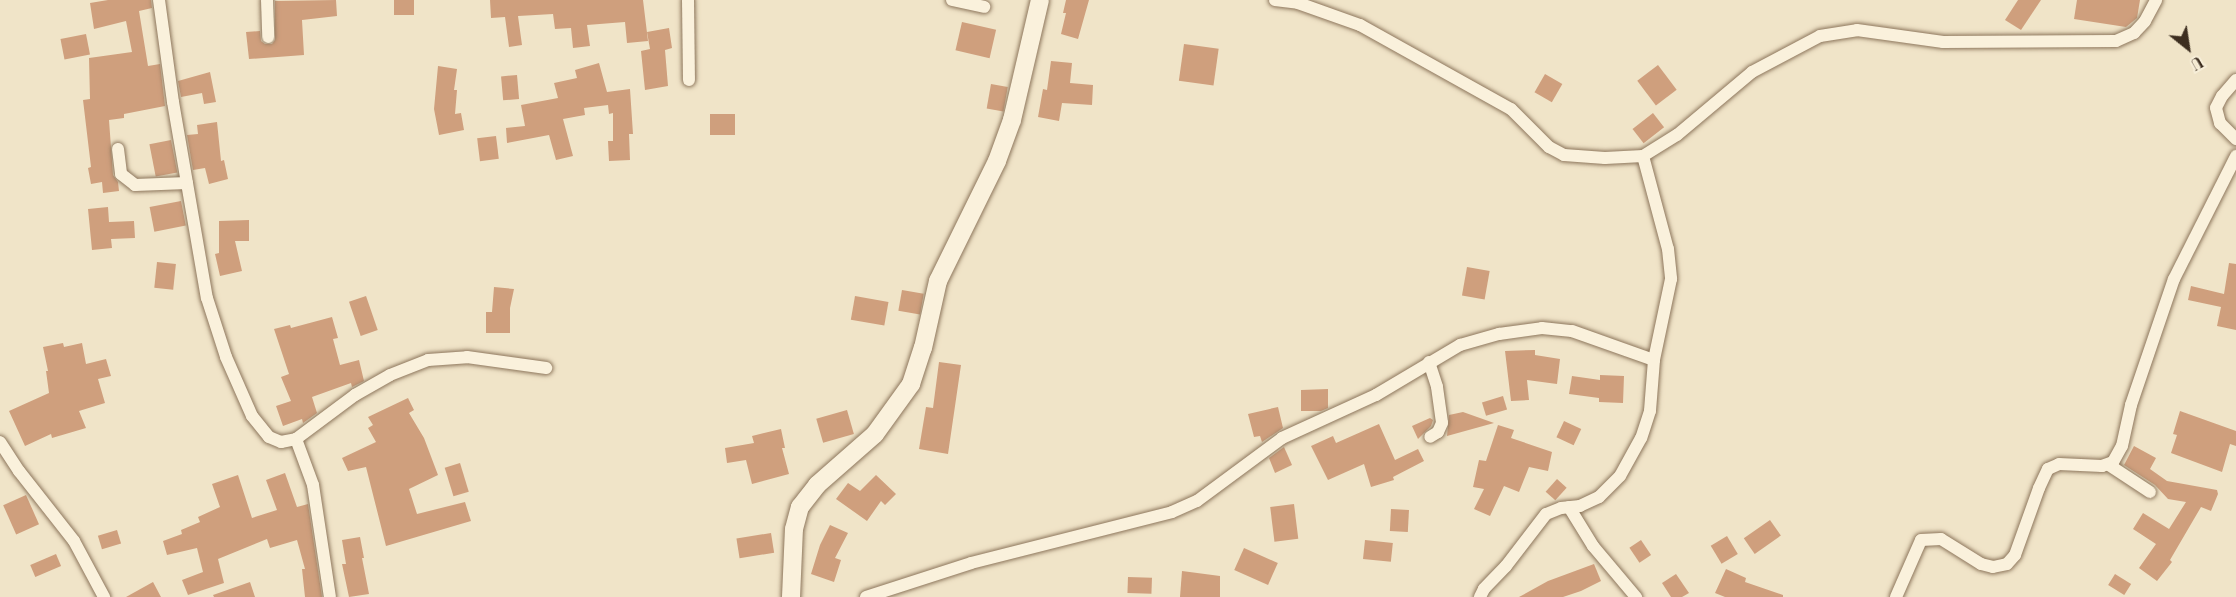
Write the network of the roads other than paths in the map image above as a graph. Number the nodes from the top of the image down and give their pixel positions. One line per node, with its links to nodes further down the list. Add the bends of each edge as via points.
1 (159, 0): 16 (street)
2 (267, 0): 9 (street)
3 (688, 0): 10 (street)
4 (952, 0): 8 (street)
5 (1040, 0): 28 (street, via 1012,120 997,161 938,281 911,384 875,434 817,485 800,507 794,529)
6 (1275, 0): 14 (street, via 1298,3 1360,25 1511,109 1549,147 1564,155)
7 (2156, 0): 14 (street, via 2134,33 2116,42 1942,42 1857,30 1820,36 1752,72 1684,130)
8 (984, 7)
9 (268, 37)
10 (689, 80)
11 (2236, 80): 12 (street, via 2216,108 2220,123)
12 (2236, 139)
13 (118, 149): 16 (street, via 121,174 135,184)
14 (1642, 156): 17 (street, via 1670,260 1669,291)
15 (2236, 156): 23 (street, via 2174,279 2131,405 2122,446)
16 (187, 183): 21 (street, via 205,287 226,357 261,429 276,441)
17 (1654, 360): 18 (street, via 1572,331 1542,328 1460,345); 25 (street, via 1650,411 1631,459 1599,497)
18 (1429, 362): 20 (street, via 1442,423); 29 (street, via 1376,395 1272,444 1197,501 1172,512 971,563)
19 (546, 368): 21 (street, via 467,357 428,360 355,394)
20 (1430, 438)
21 (296, 439): 27 (street, via 313,485)
22 (0, 442): 26 (street, via 74,541)
23 (2109, 465): 24 (street); 32 (street, via 2066,463 2048,469 2015,555 2007,564 1981,564 1941,539 1921,540)
24 (2150, 492)
25 (1569, 507): 30 (street, via 1546,514); 31 (street, via 1593,546)
26 (104, 597)
27 (330, 597)
28 (791, 597)
29 (866, 597)
30 (1480, 597)
31 (1636, 597)
32 (1896, 597)

